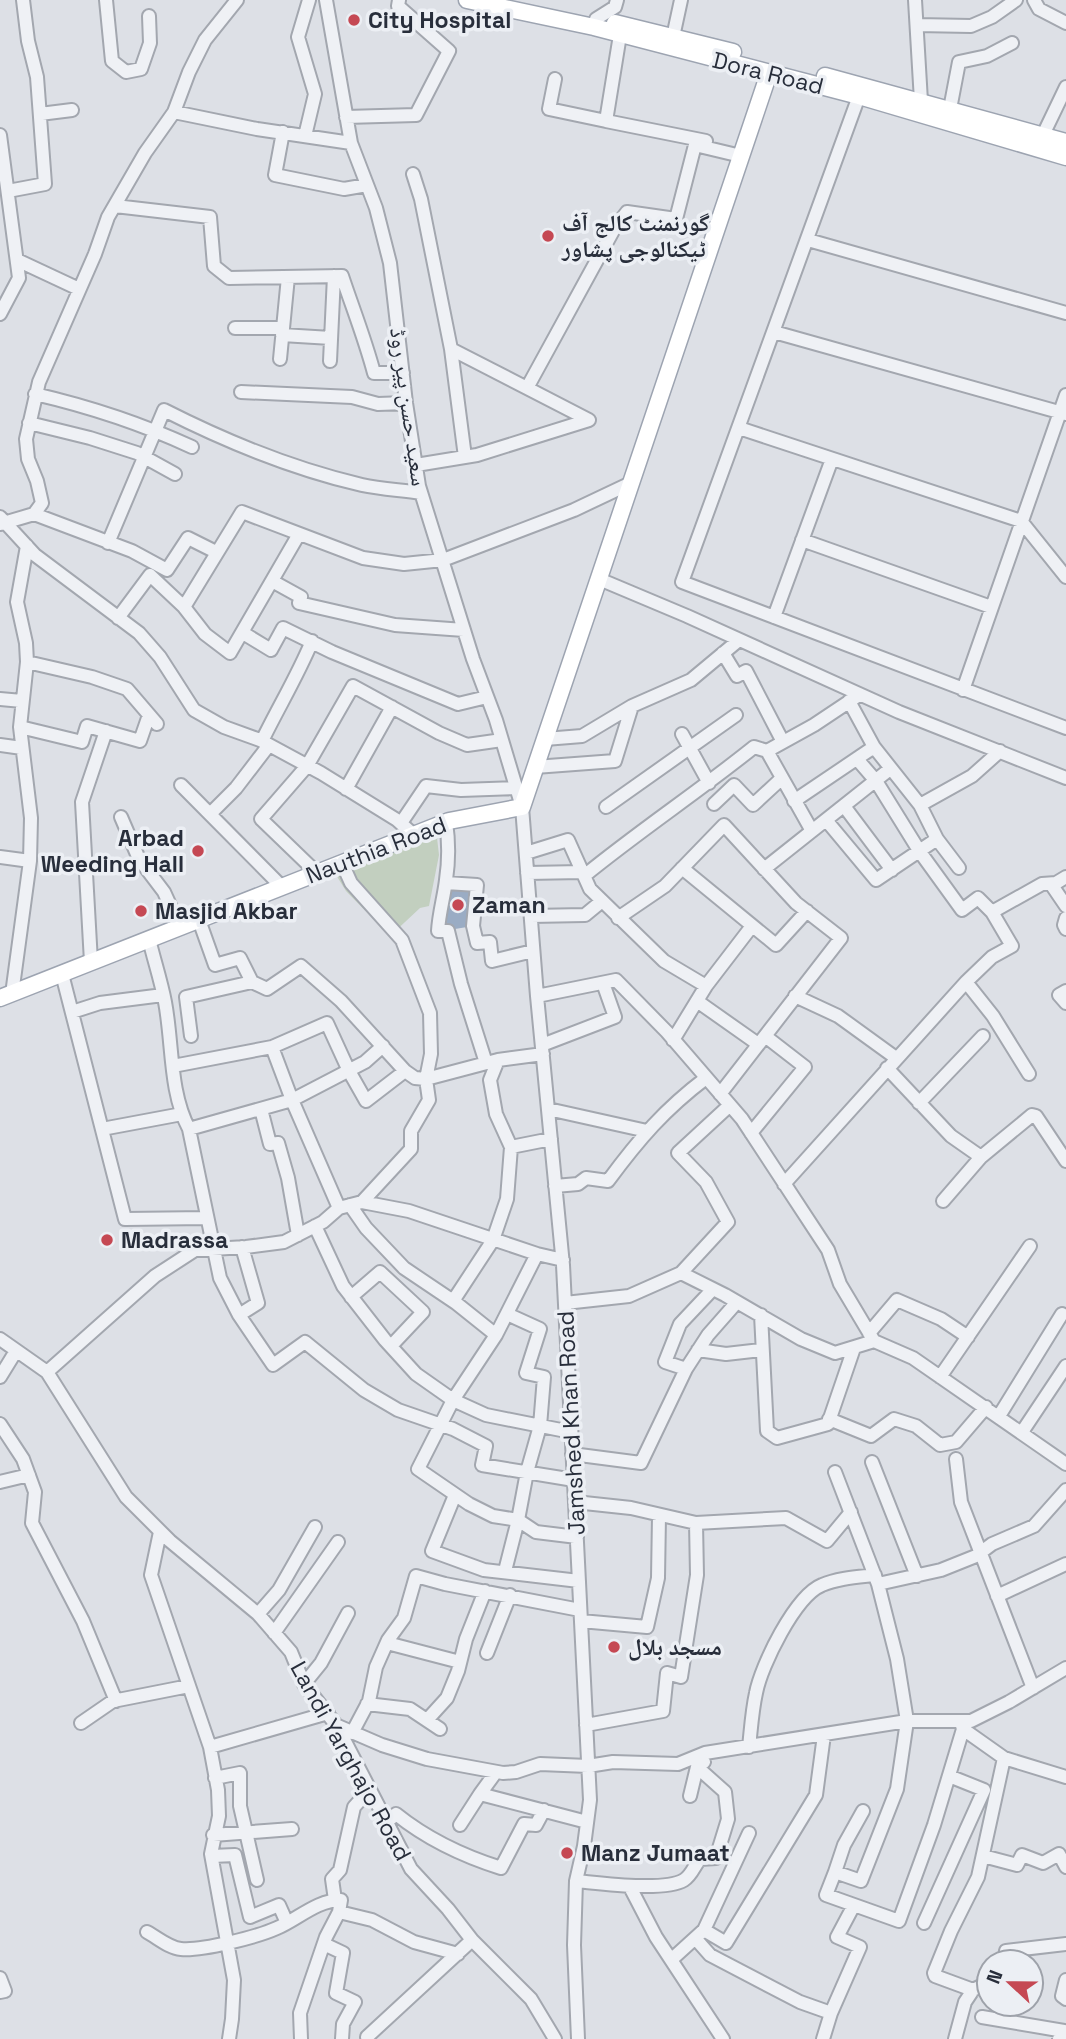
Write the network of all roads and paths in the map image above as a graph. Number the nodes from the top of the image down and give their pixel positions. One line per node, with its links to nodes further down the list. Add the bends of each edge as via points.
1 (23, 0): 29 (street)
2 (106, 0): 14 (street, via 113,61 126,72 141,69 150,43)
3 (237, 0): 28 (street, via 205,40)
4 (309, 0): 35 (street, via 298,37 315,94)
5 (326, 0): 30 (street, سعید حسن پیر روڈ)
6 (399, 0): 30 (street, via 398,6 449,51 416,115)
7 (516, 0): 15 (main road)
8 (617, 0): 15 (street)
9 (681, 0): 19 (street)
10 (915, 0): 17 (street)
11 (1016, 0): 17 (street, via 971,26)
12 (1034, 0): 16 (street, via 1039,9)
13 (477, 1): 15 (main road, Dora Road)
14 (149, 16)
15 (595, 23): 18 (main road, Dora Road); 19 (main road)
16 (1066, 23)
17 (917, 25): 25 (street)
18 (620, 35): 19 (main road, Dora Road); 31 (street)
19 (672, 43): 21 (main road, Dora Road); 25 (main road)
20 (1012, 43): 26 (street, via 959,62)
21 (769, 73): 24 (main road, Dora Road); 38 (main road)
22 (555, 79): 31 (street, via 549,109)
23 (1066, 87): 34 (street)
24 (859, 96): 25 (main road, Dora Road); 44 (street)
25 (920, 108): 26 (main road); 39 (main road, Dora Road)
26 (950, 109): 34 (main road)
27 (72, 110): 29 (street)
28 (174, 112): 32 (street); 43 (street)
29 (40, 114): 42 (street, via 45,184)
30 (346, 117): 37 (street, سعید حسن پیر روڈ)
31 (606, 121): 38 (street)
32 (283, 132): 35 (street); 41 (street, via 275,174 344,189)
33 (0, 135): 42 (street)
34 (1043, 135): 36 (main road)
35 (305, 136): 37 (street)
36 (1066, 142)
37 (351, 143): 41 (street, سعید حسن پیر روڈ)
38 (742, 153): 59 (street, via 695,145 677,219 627,212); 74 (main road)
39 (1066, 158)
40 (413, 174): 55 (street)
41 (367, 185): 58 (street, سعید حسن پیر روڈ, via 390,263)
42 (8, 191): 45 (street)
43 (115, 206): 47 (street, via 210,217 214,266 229,278); 48 (street)
44 (808, 240): 49 (street); 53 (street)
45 (17, 260): 48 (street); 50 (street, via 19,278)
46 (334, 276): 47 (street); 54 (street); 58 (street, via 342,276 374,373)
47 (288, 277): 52 (street)
48 (79, 289): 61 (street)
49 (1066, 313)
50 (0, 314)
51 (235, 328): 52 (street)
52 (283, 332): 54 (street); 56 (street)
53 (774, 332): 64 (street); 66 (street)
54 (331, 338): 57 (street)
55 (451, 349): 59 (street); 70 (street)
56 (280, 359)
57 (330, 361)
58 (402, 373): 63 (street, سعید حسن پیر روڈ)
59 (527, 388): 70 (street, via 589,420)
60 (242, 392): 63 (street)
61 (36, 394): 65 (street); 67 (street)
62 (1066, 395): 64 (street)
63 (406, 403): 72 (street, سعید حسن پیر روڈ)
64 (1063, 413): 78 (street)
65 (29, 423): 69 (street); 76 (street, via 28,459 42,503)
66 (738, 428): 71 (street); 90 (street, via 682,582)
67 (156, 430): 68 (street); 69 (street); 75 (street, via 164,410 218,437 290,464 364,485)
68 (192, 447)
69 (144, 457): 73 (street); 81 (street)
70 (465, 457): 72 (street)
71 (832, 459): 78 (street); 80 (street)
72 (416, 466): 75 (street, سعید حسن پیر روڈ)
73 (175, 474)
74 (631, 483): 84 (street, via 575,510); 86 (main road)
75 (421, 492): 84 (street, سعید حسن پیر روڈ)
76 (34, 513): 77 (street); 81 (street)
77 (2, 521): 82 (street)
78 (1021, 522): 85 (street); 89 (street)
79 (299, 534): 83 (street, via 242,512); 84 (street, via 363,558 404,564); 87 (street)
80 (802, 540): 89 (street); 90 (street)
81 (108, 543): 83 (street, via 167,570 188,538)
82 (27, 546): 91 (street); 97 (street, via 17,602)
83 (216, 552): 88 (street)
84 (443, 560): 92 (street, سعید حسن پیر روڈ)
85 (1066, 578)
86 (599, 579): 94 (street); 110 (main road)
87 (272, 581): 92 (street, via 301,597 299,603 321,609 395,625); 93 (street)
88 (184, 607): 91 (street, via 150,575); 93 (street, via 205,634 230,653)
89 (991, 607): 98 (street)
90 (774, 617): 98 (street)
91 (118, 618): 113 (street, via 160,657 194,710)
92 (464, 630): 99 (street, سعید حسن پیر روڈ)
93 (243, 633): 95 (street, via 271,650 283,628)
94 (739, 640): 96 (street); 100 (street)
95 (312, 641): 99 (street, via 458,704); 113 (street, via 285,691)
96 (723, 653): 103 (street, via 691,680); 112 (street, via 737,676 746,671)
97 (27, 662): 102 (street); 108 (street, via 127,689 153,720 140,741)
98 (963, 690): 107 (street)
99 (488, 697): 111 (street, سعید حسن پیر روڈ)
100 (854, 698): 112 (street); 115 (street); 119 (street)
101 (0, 699): 102 (street)
102 (22, 701): 106 (street)
103 (632, 706): 110 (street, via 582,736); 122 (street, via 615,761)
104 (392, 707): 111 (street, via 467,745); 121 (street, via 353,686); 130 (street)
105 (736, 715): 117 (street)
106 (20, 727): 108 (street, via 82,742 88,726); 116 (street)
107 (1066, 728)
108 (106, 731): 174 (street, via 82,802)
109 (682, 734): 117 (street)
110 (545, 739): 122 (main road)
111 (502, 740): 129 (street, سعید حسن پیر روڈ)
112 (783, 741): 118 (street)
113 (265, 743): 121 (street); 137 (street, via 236,788)
114 (0, 745): 116 (street)
115 (874, 747): 120 (street); 123 (street)
116 (22, 748): 148 (street, via 31,818)
117 (690, 749): 127 (street); 136 (street)
118 (767, 751): 125 (street); 127 (street, via 754,747)
119 (1000, 751): 124 (street); 134 (street, via 972,776)
120 (857, 759): 126 (street); 131 (street)
121 (307, 766): 130 (street); 154 (street, via 261,819)
122 (535, 768): 135 (main road)
123 (890, 769): 126 (street); 134 (street)
124 (1066, 778)
125 (781, 779): 131 (street); 132 (street, via 753,805 734,785)
126 (876, 781): 133 (street); 145 (street)
127 (709, 783): 156 (street)
128 (181, 785): 137 (street)
129 (516, 788): 135 (street, سعید حسن پیر روڈ); 141 (street, via 426,786)
130 (346, 789): 141 (street)
131 (793, 801): 142 (street)
132 (714, 804)
133 (844, 806): 139 (street); 153 (street)
134 (920, 806): 144 (street)
135 (522, 807): 140 (main road, Nauthia Road); 146 (street, Jamshed Khan Road)
136 (606, 807)
137 (210, 814): 160 (street)
138 (121, 817): 170 (street, via 139,859 164,892)
139 (826, 820): 142 (street); 153 (street, via 876,880)
140 (446, 822): 143 (main road, Nauthia Road); 158 (street)
141 (401, 824): 143 (street)
142 (812, 831): 152 (street)
143 (414, 835): 149 (main road, Nauthia Road)
144 (937, 839): 145 (street); 151 (street)
145 (920, 852): 153 (street); 164 (street, via 962,910 978,898)
146 (526, 853): 155 (street, Jamshed Khan Road); 156 (street, via 568,840)
147 (0, 857): 148 (street)
148 (30, 861): 182 (street)
149 (342, 863): 154 (main road, Nauthia Road); 202 (street, via 351,883 402,940 430,1013)
150 (682, 868): 152 (street, via 724,825); 166 (street, via 665,886); 169 (street)
151 (959, 868)
152 (764, 869): 163 (street)
153 (892, 870)
154 (317, 873): 160 (main road, Nauthia Road)
155 (527, 873): 156 (street); 165 (street, Jamshed Khan Road)
156 (583, 874): 161 (street)
157 (1066, 877): 159 (street)
158 (446, 883): 173 (street, via 477,885 477,943 491,942 492,961); 195 (street, via 438,931 448,931 461,984)
159 (1051, 884): 162 (street); 164 (street, via 1042,884)
160 (282, 887): 168 (main road, Nauthia Road)
161 (602, 901): 165 (street, via 585,915); 166 (street)
162 (1066, 906)
163 (807, 911): 169 (street, via 776,945); 184 (street, via 841,938)
164 (992, 912): 177 (street, via 1012,946 992,957)
165 (531, 916): 173 (street, Jamshed Khan Road)
166 (618, 918): 179 (street, via 664,961)
167 (1066, 918): 171 (street)
168 (199, 920): 170 (main road, Nauthia Road); 176 (street, via 215,965 240,958)
169 (752, 926): 179 (street)
170 (180, 927): 172 (main road, Nauthia Road)
171 (1066, 929)
172 (149, 939): 174 (main road, Nauthia Road); 181 (street)
173 (533, 951): 183 (street, Jamshed Khan Road)
174 (91, 962): 175 (main road, Nauthia Road)
175 (62, 974): 182 (main road, Nauthia Road); 187 (street)
176 (252, 982): 188 (street, via 186,997); 192 (street, via 267,989 301,966)
177 (966, 982): 196 (street); 200 (street)
178 (603, 983): 183 (street); 190 (street, via 616,980); 194 (street, via 615,1017)
179 (706, 986): 185 (street)
180 (1066, 991): 186 (street, via 1059,995)
181 (163, 995): 187 (street, via 100,1003); 197 (street)
182 (6, 996)
183 (537, 996): 194 (street, Jamshed Khan Road)
184 (795, 996): 191 (street); 196 (street, via 838,1016)
185 (697, 1001): 190 (street); 191 (street)
186 (1066, 1003)
187 (72, 1012): 210 (street)
188 (191, 1036)
189 (983, 1037): 205 (street)
190 (673, 1040): 201 (street)
191 (762, 1040): 203 (street); 213 (street, via 805,1067)
192 (383, 1046): 198 (street); 199 (street)
193 (272, 1047): 197 (street); 199 (street, via 327,1023); 204 (street)
194 (542, 1049): 195 (street); 208 (street, Jamshed Khan Road)
195 (492, 1062): 202 (street); 215 (street, via 496,1115)
196 (892, 1063): 205 (street); 218 (street)
197 (173, 1066): 209 (street)
198 (405, 1070): 199 (street, via 366,1101); 202 (street)
199 (349, 1071): 204 (street)
200 (1029, 1073)
201 (706, 1078): 203 (street); 212 (street, via 675,1101)
202 (426, 1079): 221 (street, via 429,1100 411,1131 411,1149)
203 (720, 1094): 206 (street)
204 (292, 1100): 207 (street); 221 (street)
205 (919, 1103): 216 (street, via 951,1136)
206 (730, 1105): 213 (street); 231 (street, via 678,1153 706,1182 728,1222)
207 (261, 1109): 211 (street); 224 (street, via 270,1144 278,1143)
208 (548, 1109): 212 (street); 214 (street, Jamshed Khan Road)
209 (182, 1114): 210 (street); 211 (street)
210 (102, 1129): 222 (street, via 125,1219)
211 (189, 1129): 222 (street)
212 (647, 1131): 219 (street, via 608,1181 586,1178 579,1184)
213 (751, 1133): 218 (street)
214 (551, 1139): 215 (street); 219 (street, Jamshed Khan Road)
215 (511, 1147): 225 (street, via 507,1199)
216 (981, 1157): 217 (street, via 1034,1114); 220 (street)
217 (1066, 1161)
218 (784, 1184): 242 (street, via 828,1250 841,1284)
219 (555, 1186): 230 (street, Jamshed Khan Road)
220 (943, 1201)
221 (350, 1205): 223 (street); 225 (street, via 409,1210); 234 (street, via 404,1268)
222 (207, 1218): 228 (street)
223 (315, 1226): 224 (street); 233 (street)
224 (298, 1235): 227 (street, via 284,1242)
225 (493, 1240): 229 (street); 234 (street)
226 (1030, 1246): 243 (street)
227 (242, 1247): 228 (street); 239 (street, via 258,1303)
228 (213, 1248): 239 (street, via 220,1278); 252 (street, via 195,1250 155,1276)
229 (537, 1254): 230 (street); 237 (street)
230 (563, 1260): 236 (street, Jamshed Khan Road)
231 (681, 1273): 232 (street); 236 (street, via 629,1296)
232 (713, 1289): 235 (street); 251 (street, via 680,1324 665,1362)
233 (351, 1297): 245 (street); 245 (street, via 380,1272 423,1312)
234 (453, 1301): 241 (street)
235 (737, 1301): 240 (street); 247 (street)
236 (565, 1303): 262 (street, Jamshed Khan Road)
237 (507, 1314): 241 (street); 261 (street, via 540,1329 526,1373 544,1377)
238 (1062, 1314): 257 (street)
239 (239, 1315): 260 (street, via 273,1365 305,1342 364,1390 398,1410)
240 (761, 1315): 246 (street, via 835,1353); 248 (street)
241 (496, 1335): 255 (street)
242 (872, 1337): 243 (street, via 897,1300); 246 (street); 254 (street)
243 (968, 1337): 254 (street)
244 (0, 1339): 249 (street, Landi Yarghajo Road)
245 (391, 1346): 255 (street, via 416,1374)
246 (854, 1348): 258 (street)
247 (698, 1350): 248 (street, via 726,1354); 251 (street)
248 (761, 1350): 258 (street, via 767,1431 777,1438 828,1424)
249 (16, 1351): 252 (street, Landi Yarghajo Road); 253 (street)
250 (1066, 1366): 263 (street)
251 (686, 1369): 264 (street, via 641,1463)
252 (47, 1372): 281 (street, Landi Yarghajo Road, via 126,1497)
253 (0, 1377)
254 (940, 1377): 256 (street)
255 (453, 1400): 260 (street); 261 (street, via 486,1415)
256 (986, 1407): 257 (street); 258 (street, via 956,1442 940,1445 916,1426 894,1419 871,1436)
257 (999, 1416): 263 (street)
258 (829, 1419)
259 (0, 1424): 270 (street)
260 (440, 1425): 268 (street, via 485,1446 482,1465); 274 (street, via 418,1469)
261 (540, 1426): 262 (street); 268 (street)
262 (571, 1432): 264 (street, Jamshed Khan Road)
263 (1022, 1432): 267 (street)
264 (572, 1454): 271 (street, Jamshed Khan Road)
265 (956, 1459): 284 (street, via 961,1503)
266 (872, 1462): 287 (street)
267 (1066, 1464)
268 (527, 1472): 271 (street); 278 (street)
269 (835, 1472): 276 (street)
270 (29, 1475): 272 (street); 304 (street, via 35,1492 32,1523 83,1621)
271 (574, 1480): 275 (street, Jamshed Khan Road)
272 (0, 1482)
273 (1066, 1490): 284 (street, via 1034,1526)
274 (455, 1495): 278 (street, via 493,1516); 286 (street, via 432,1551 484,1570)
275 (575, 1502): 277 (street); 282 (street, Jamshed Khan Road)
276 (850, 1512): 279 (street, via 827,1541 786,1518); 288 (street)
277 (659, 1516): 279 (street); 295 (street, via 658,1578 647,1627)
278 (518, 1520): 282 (street, via 536,1532); 286 (street)
279 (696, 1523): 310 (street, via 697,1575 681,1677 667,1673 663,1711)
280 (315, 1527): 294 (street, via 279,1590)
281 (160, 1532): 294 (street, Landi Yarghajo Road); 302 (street, via 150,1575)
282 (577, 1537): 289 (street, Jamshed Khan Road)
283 (338, 1542): 296 (street)
284 (980, 1553): 287 (street); 292 (street)
285 (1066, 1564): 292 (street)
286 (505, 1571): 289 (street)
287 (917, 1576): 288 (street)
288 (876, 1580): 308 (street, via 897,1659); 317 (street, via 849,1577 819,1586 797,1607 756,1691)
289 (579, 1581): 295 (street, Jamshed Khan Road)
290 (485, 1591): 291 (street); 297 (street, via 416,1576 404,1618); 299 (street)
291 (510, 1595): 295 (street); 298 (street)
292 (997, 1596): 303 (street)
293 (348, 1613): 301 (street)
294 (258, 1614): 296 (street, Landi Yarghajo Road)
295 (581, 1616): 310 (street, Jamshed Khan Road)
296 (274, 1633): 301 (street, Landi Yarghajo Road, via 291,1652)
297 (387, 1643): 299 (street); 305 (street)
298 (487, 1653)
299 (460, 1662): 307 (street, via 447,1698)
300 (1066, 1668): 303 (street)
301 (304, 1684): 306 (street, Landi Yarghajo Road)
302 (189, 1686): 304 (street); 316 (street)
303 (1033, 1688): 311 (street)
304 (116, 1701): 309 (street)
305 (367, 1704): 307 (street, via 410,1709); 314 (street)
306 (328, 1713): 312 (street, Landi Yarghajo Road); 316 (street)
307 (427, 1720): 313 (street)
308 (906, 1721): 311 (street); 315 (street); 341 (street, via 897,1789 862,1881)
309 (81, 1723)
310 (586, 1725): 320 (street, Jamshed Khan Road)
311 (962, 1725): 319 (street); 323 (street)
312 (337, 1726): 314 (street); 326 (street, Landi Yarghajo Road)
313 (440, 1729)
314 (352, 1733): 322 (street, via 427,1759)
315 (824, 1735): 317 (street); 350 (street, via 816,1795 726,1943)
316 (210, 1747): 325 (street)
317 (749, 1747): 318 (street)
318 (718, 1752): 320 (street, via 678,1764); 321 (street)
319 (1004, 1758): 324 (street); 339 (street)
320 (588, 1766): 322 (street, via 540,1764 516,1772); 332 (street, Jamshed Khan Road)
321 (697, 1767): 328 (street); 344 (street, via 724,1792 728,1819 716,1858 700,1859 680,1882)
322 (496, 1772): 327 (street)
323 (949, 1776): 345 (street, via 899,1921); 348 (street, via 984,1790)
324 (1066, 1777)
325 (215, 1778): 335 (street, via 240,1773); 337 (street, via 219,1815)
326 (370, 1789): 331 (street, Landi Yarghajo Road); 346 (street, via 355,1807 340,1870 332,1879)
327 (480, 1794): 329 (street); 333 (street)
328 (690, 1796)
329 (544, 1810): 331 (street, via 536,1825 524,1824 501,1868 470,1858 396,1814); 332 (street)
330 (863, 1811): 341 (street)
331 (387, 1822): 351 (street, Landi Yarghajo Road, via 411,1869)
332 (587, 1822): 343 (street, Jamshed Khan Road)
333 (460, 1825)
334 (292, 1829): 335 (street)
335 (245, 1832): 337 (street); 342 (street)
336 (749, 1833): 350 (street)
337 (214, 1835): 338 (street)
338 (212, 1856): 347 (street, via 235,1854 250,1917 279,1905); 352 (street)
339 (983, 1856): 340 (street, via 1017,1865 1022,1855 1043,1863 1059,1854); 360 (street, via 978,1877 934,1973)
340 (1066, 1867)
341 (835, 1872): 345 (street, via 826,1895)
342 (257, 1880)
343 (576, 1881): 344 (street); 371 (street, Jamshed Khan Road)
344 (630, 1887): 357 (street)
345 (854, 1905): 363 (street, via 837,1937 860,1947)
346 (337, 1906): 347 (street, via 330,1900); 353 (street); 356 (street, via 414,1942)
347 (287, 1923): 352 (street)
348 (924, 1923)
349 (148, 1932): 352 (street, via 180,1949)
350 (699, 1934): 357 (street); 363 (street, via 709,1955)
351 (472, 1940): 356 (street); 370 (street, Landi Yarghajo Road, via 531,1999)
352 (228, 1942): 367 (street, via 234,1980)
353 (324, 1944): 368 (street, via 300,2013); 369 (street, via 343,1953 337,1993 355,2002 343,2024)
354 (1066, 1944): 355 (street)
355 (1032, 1948)
356 (458, 1954): 366 (street)
357 (671, 1960): 372 (street)
358 (0, 1978): 361 (street, via 5,1991)
359 (1066, 1980): 362 (street, via 1062,1997)
360 (973, 1990): 374 (street, via 965,2002)
361 (0, 1992)
362 (1066, 1999)
363 (831, 2013): 373 (street)
364 (987, 2018): 365 (street)
365 (1063, 2032)
366 (367, 2037)
367 (229, 2039)
368 (301, 2039)
369 (342, 2039)
370 (554, 2039)
371 (578, 2039)
372 (723, 2039)
373 (823, 2039)
374 (956, 2039)

